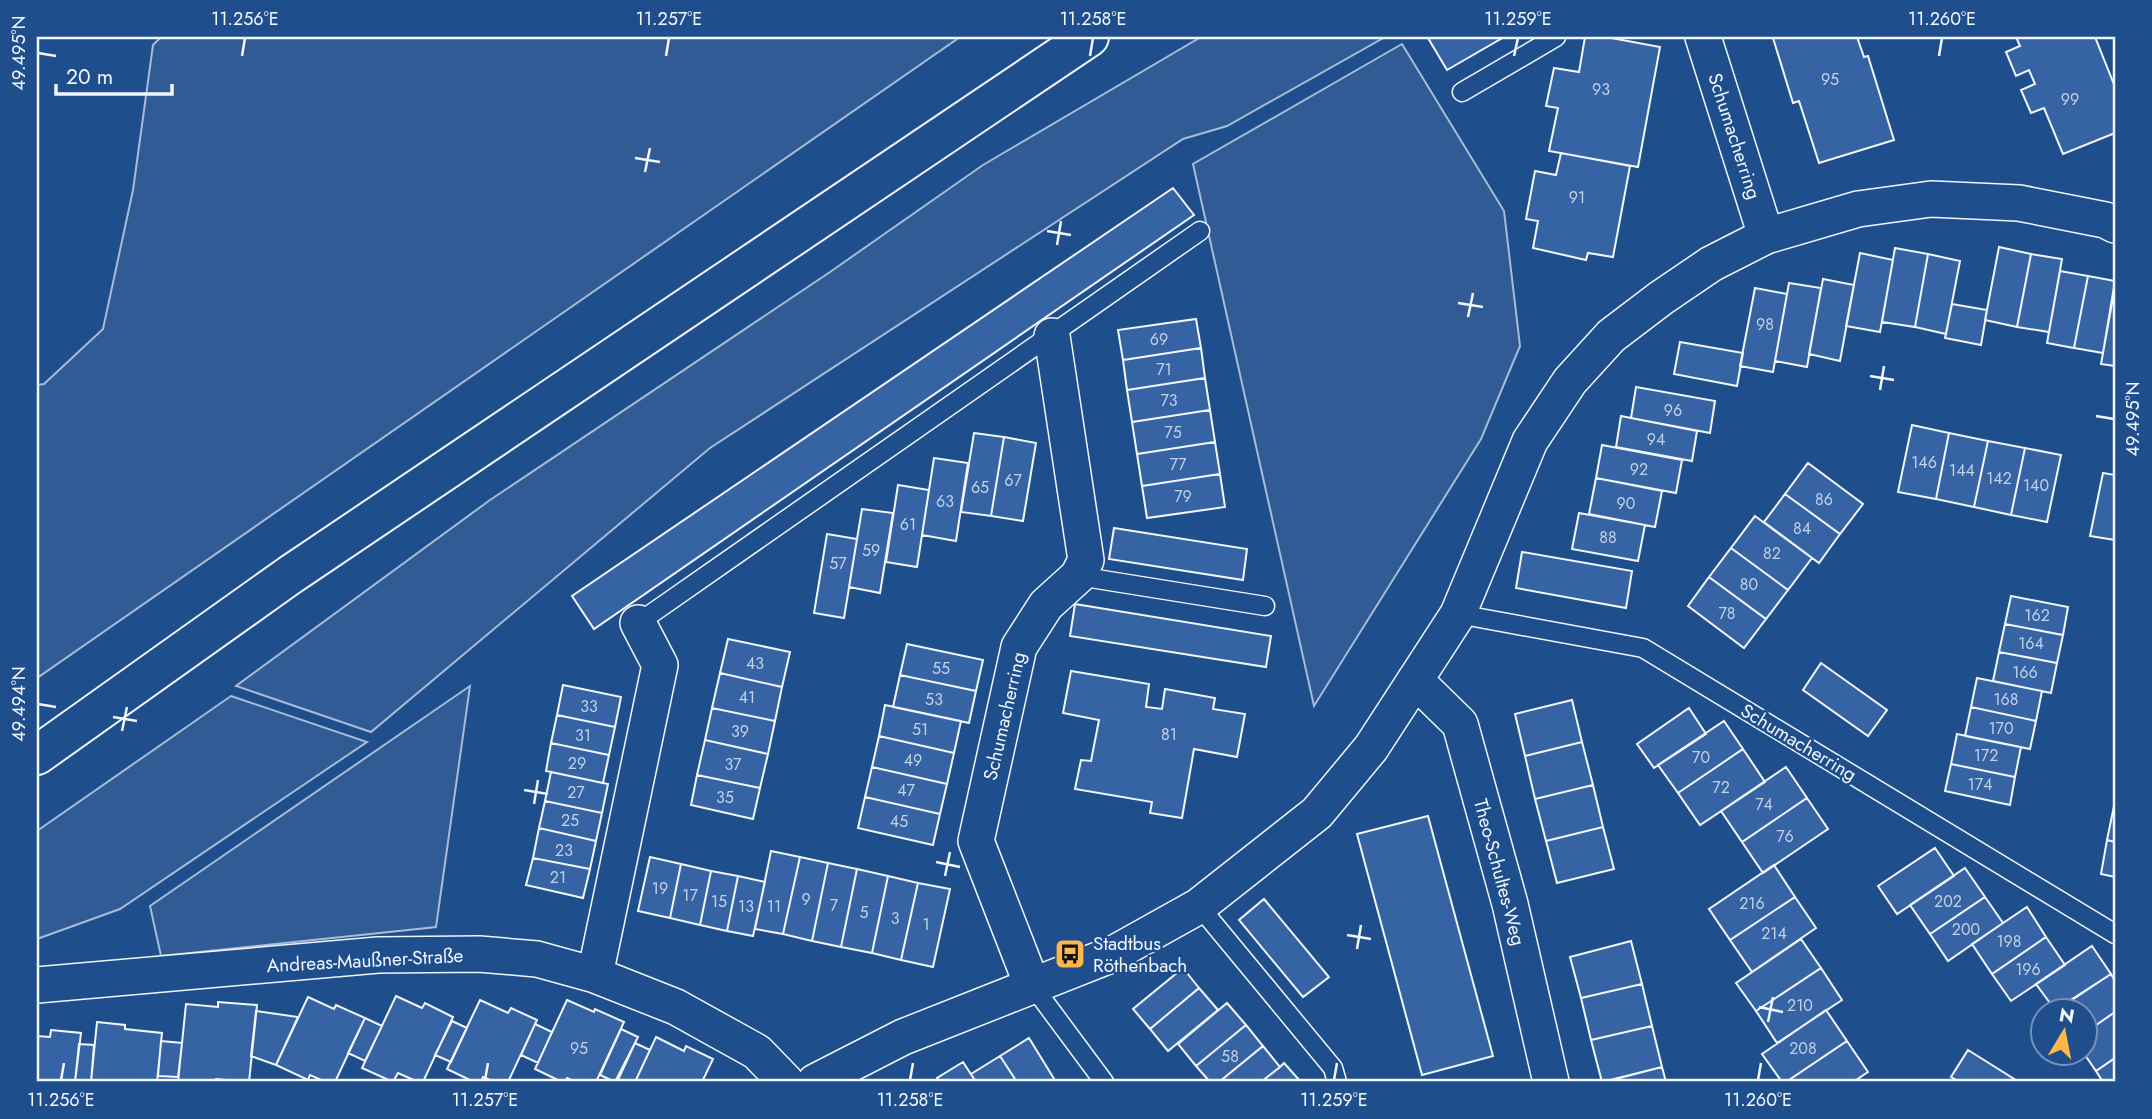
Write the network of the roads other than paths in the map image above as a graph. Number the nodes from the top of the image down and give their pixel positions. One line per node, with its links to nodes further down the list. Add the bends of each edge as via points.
1 (1089, 37): 14 (main road, via 290,575)
2 (1556, 37): 4 (lane)
3 (1703, 37): 7 (street, Schumacherring)
4 (1462, 92)
5 (2115, 225): 7 (street, via 2019,203 1931,199 1858,209)
6 (1200, 231): 8 (lane)
7 (1766, 236): 11 (street, via 1711,264 1661,298 1611,337 1570,381 1531,442)
8 (1052, 336): 9 (street, via 1086,560); 12 (lane)
9 (1078, 576): 10 (lane); 19 (street, Schumacherring, via 1046,605 1019,647 976,841)
10 (1265, 606)
11 (1458, 614): 13 (street); 16 (lane, Schumacherring, via 1643,648)
12 (638, 623): 17 (street, via 660,664)
13 (1415, 680): 15 (street, via 1371,748 1317,813); 24 (street, Theo-Schultes-Weg, via 1460,724 1510,904)
14 (37, 755)
15 (1199, 906): 19 (street, via 1113,954); 23 (lane, via 1333,1068)
16 (2115, 934)
17 (595, 975): 18 (street, Andreas-Maußner-Straße, via 537,959 390,955); 20 (street, Andreas-Maußner-Straße, via 676,1007 757,1052)
18 (37, 985)
19 (1032, 985): 21 (street, via 903,1037); 22 (lane, Schumacherring)
20 (786, 1082)
21 (815, 1082)
22 (1104, 1082)
23 (1337, 1082)
24 (1551, 1082)

